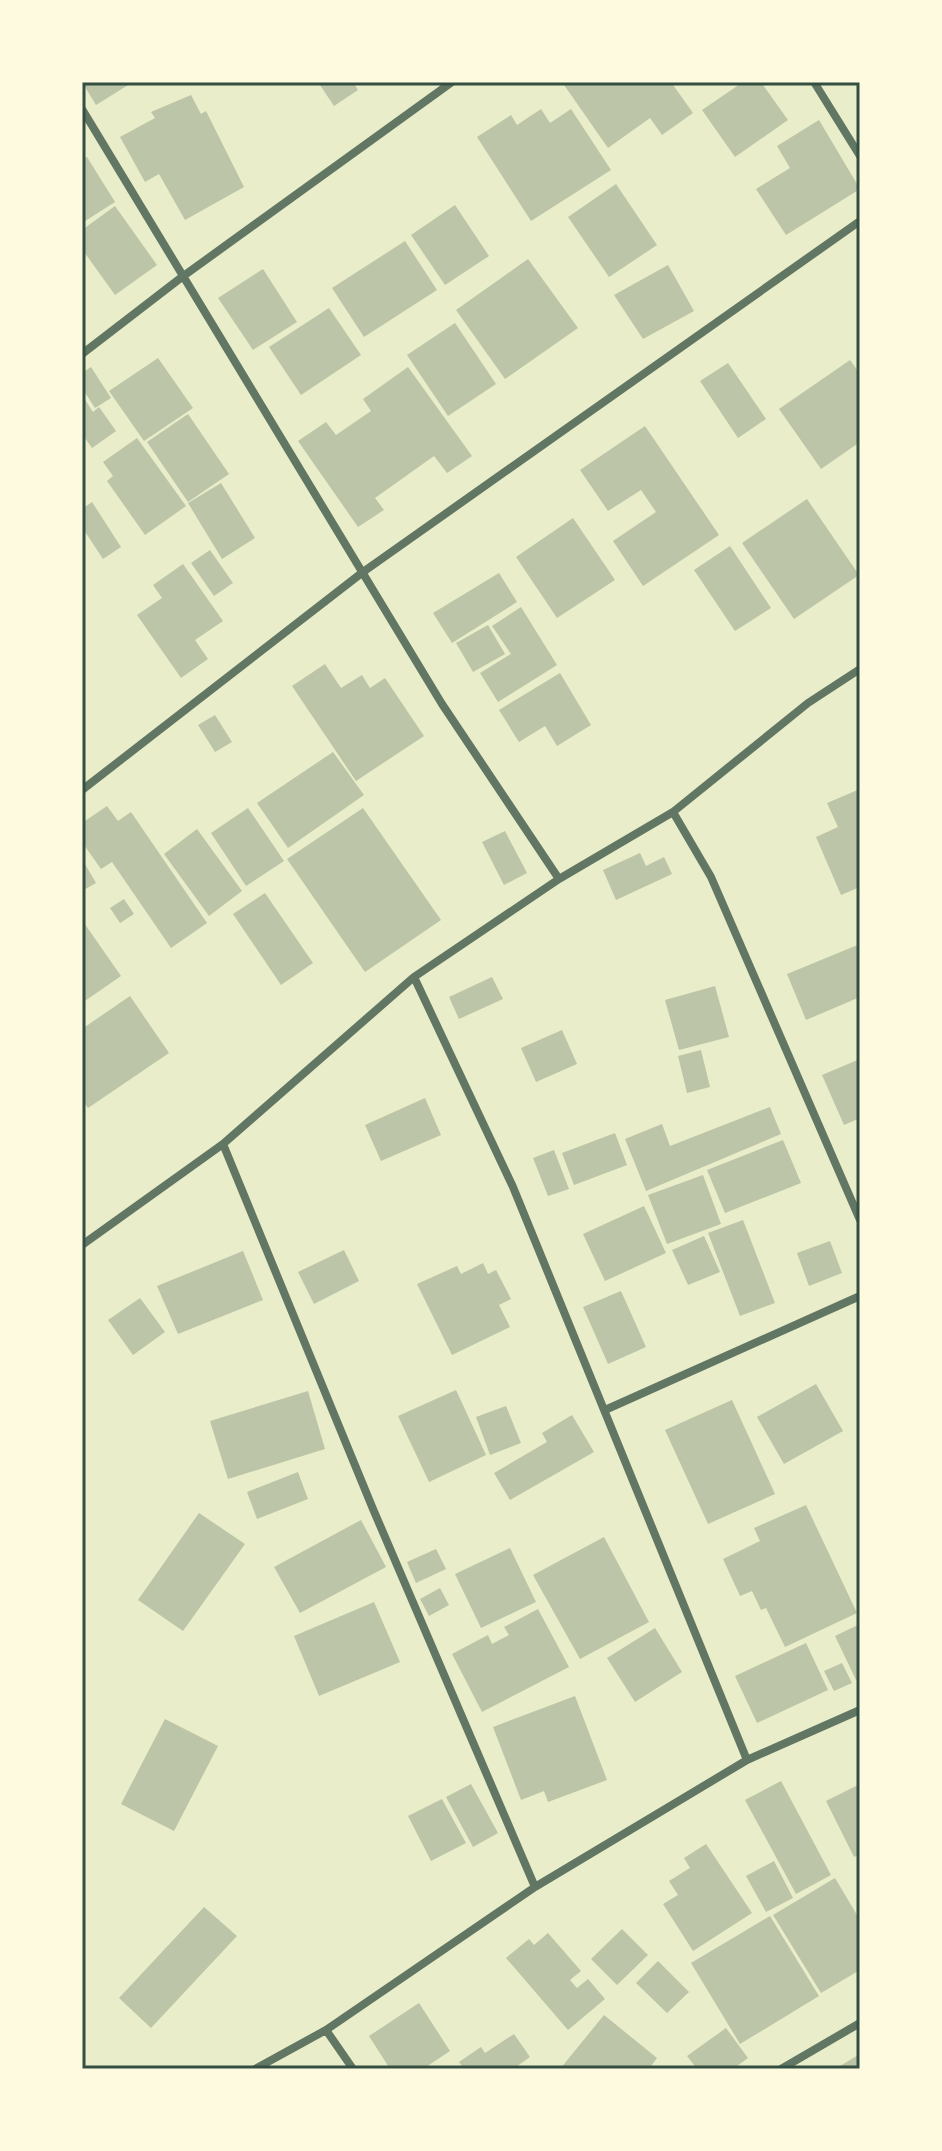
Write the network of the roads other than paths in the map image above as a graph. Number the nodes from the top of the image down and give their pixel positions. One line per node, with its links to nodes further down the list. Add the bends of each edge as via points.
1 (452, 82): 6 (street)
2 (814, 82): 4 (street)
3 (82, 109): 6 (street)
4 (860, 156)
5 (860, 221): 8 (street)
6 (182, 277): 7 (street); 8 (street)
7 (82, 354)
8 (363, 572): 10 (street); 12 (street, via 442,704)
9 (860, 669): 11 (street, via 808,703)
10 (82, 790)
11 (673, 812): 12 (street); 15 (street, via 711,877)
12 (559, 879): 13 (street)
13 (414, 977): 14 (street); 18 (street, via 513,1187)
14 (223, 1144): 16 (street); 21 (street)
15 (860, 1220)
16 (82, 1245)
17 (860, 1296): 18 (street)
18 (605, 1410): 20 (street)
19 (860, 1710): 20 (street)
20 (747, 1760): 21 (street)
21 (535, 1887): 23 (street)
22 (860, 2023): 26 (street)
23 (326, 2030): 24 (street); 25 (street)
24 (255, 2069)
25 (353, 2069)
26 (781, 2069)

